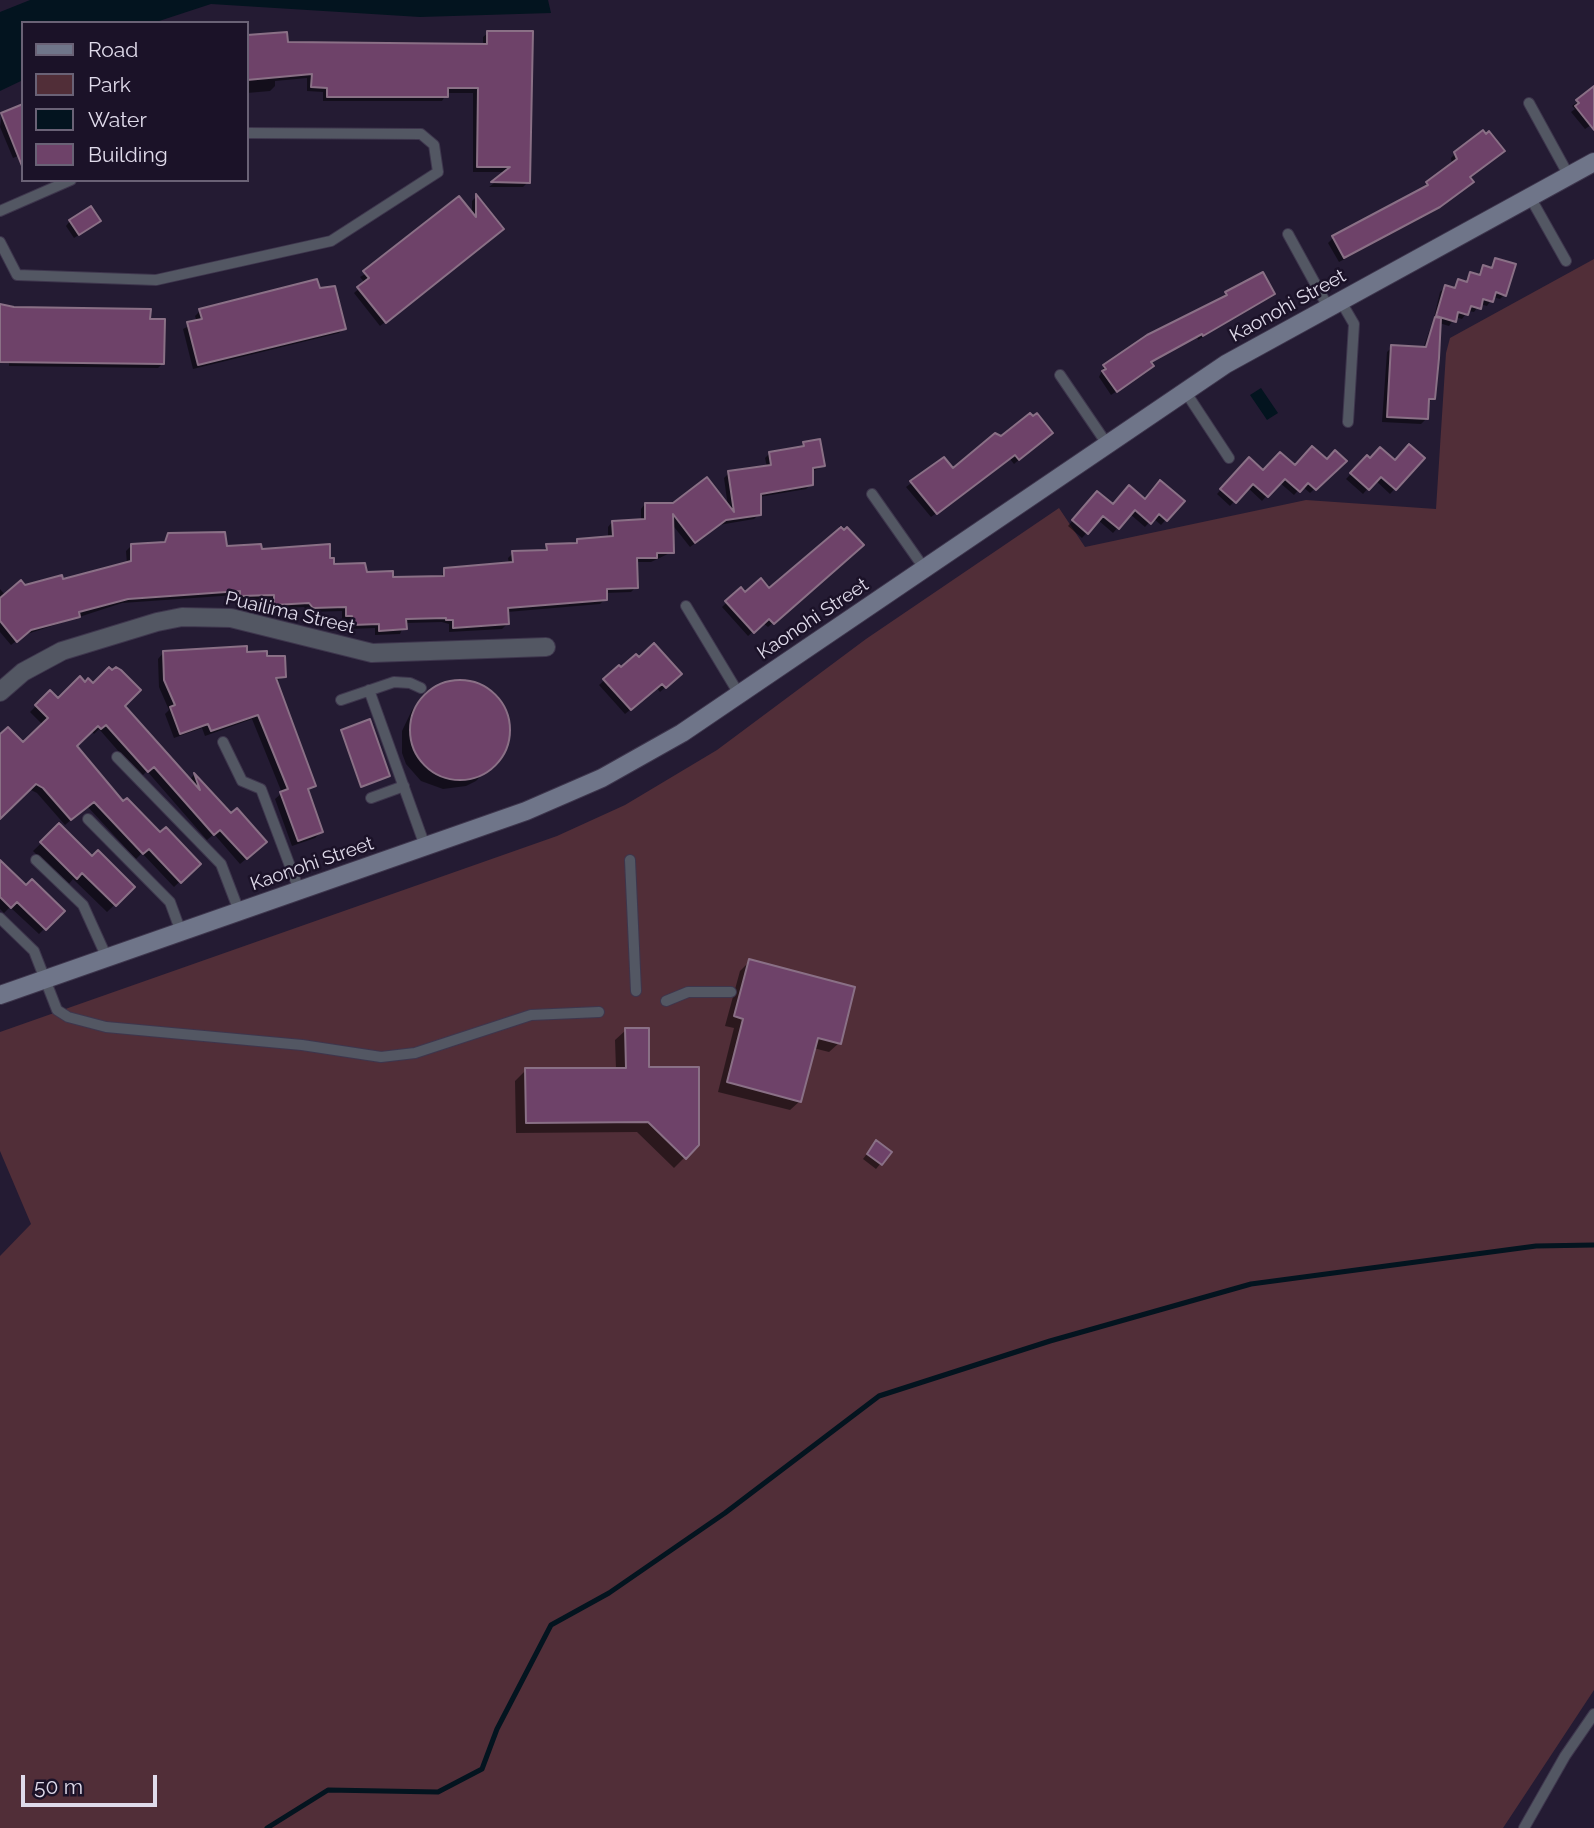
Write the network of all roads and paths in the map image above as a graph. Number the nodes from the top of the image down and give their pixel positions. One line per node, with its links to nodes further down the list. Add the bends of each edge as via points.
1 (1529, 103): 4 (lane)
2 (248, 133): 9 (lane, via 421,134 434,145 438,172 331,241 156,280 17,275)
3 (1594, 162): 4 (street, Kaonohi Street)
4 (1569, 176): 6 (street, Kaonohi Street)
5 (66, 182): 7 (lane)
6 (1530, 197): 10 (lane); 11 (street, Kaonohi Street)
7 (0, 211)
8 (1288, 234): 11 (lane)
9 (0, 242)
10 (1566, 261)
11 (1334, 304): 13 (street, Kaonohi Street); 14 (lane, via 1354,324)
12 (1060, 375): 15 (lane)
13 (1185, 391): 15 (street, Kaonohi Street); 16 (lane)
14 (1348, 422)
15 (1107, 444): 18 (street, Kaonohi Street)
16 (1229, 458)
17 (872, 494): 18 (lane)
18 (924, 568): 24 (street, Kaonohi Street)
19 (686, 606): 24 (lane)
20 (546, 647): 23 (street, Puailima Street, via 372,653 231,618 182,617 62,651 23,672)
21 (421, 688): 22 (lane, via 400,681)
22 (369, 690): 25 (lane); 28 (lane)
23 (0, 692)
24 (739, 694): 31 (street, Kaonohi Street, via 602,778 526,811)
25 (341, 700)
26 (223, 742): 34 (lane, via 242,781 261,789)
27 (117, 757): 35 (lane, via 221,864)
28 (404, 786): 29 (lane); 31 (lane)
29 (371, 798)
30 (88, 819): 37 (lane, via 170,902)
31 (425, 846): 34 (street, Kaonohi Street)
32 (36, 860): 38 (lane, via 83,905)
33 (630, 860): 40 (lane)
34 (299, 890): 35 (street, Kaonohi Street)
35 (240, 911): 37 (street, Kaonohi Street)
36 (0, 918): 39 (lane, via 34,951)
37 (181, 932): 38 (street, Kaonohi Street)
38 (107, 958): 39 (street, Kaonohi Street)
39 (45, 979): 42 (street, Kaonohi Street); 44 (lane, via 57,1010 106,1027 381,1057 398,1057 531,1015)
40 (636, 991)
41 (731, 992): 43 (lane, via 688,992)
42 (0, 995)
43 (666, 1001)
44 (599, 1012)
45 (1594, 1714): 46 (lane)
46 (1524, 1828)

